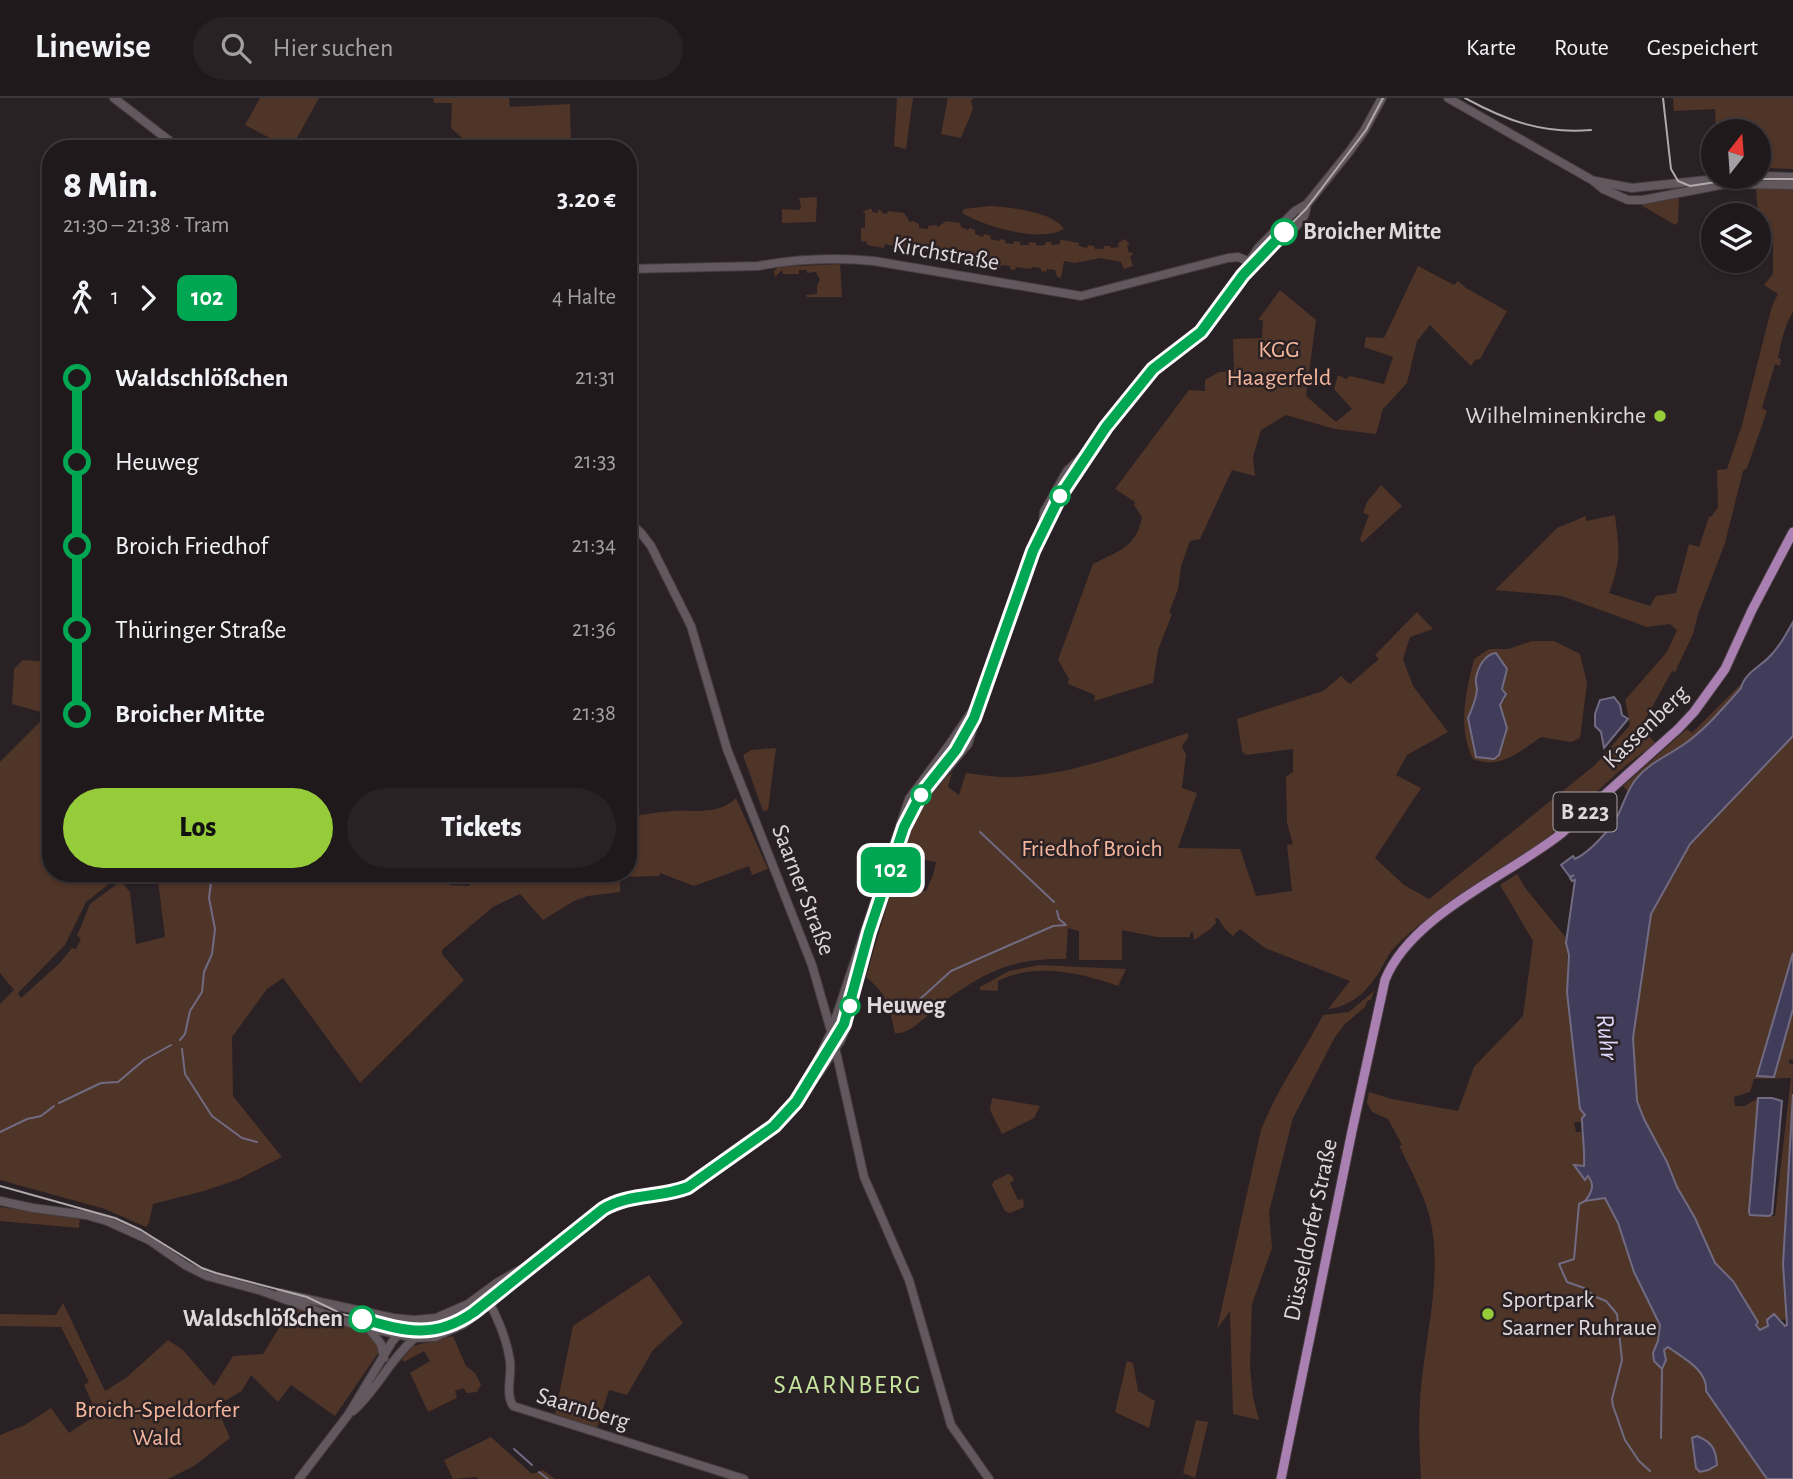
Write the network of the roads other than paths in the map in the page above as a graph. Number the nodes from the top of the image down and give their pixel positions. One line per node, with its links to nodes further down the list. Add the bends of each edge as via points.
1 (114, 98): 4 (main road)
2 (1382, 98): 10 (main road, via 1364,131 1307,204 1260,245)
3 (1448, 98): 7 (main road)
4 (168, 140)
5 (1771, 176): 6 (main road)
6 (1793, 177)
7 (1592, 180): 8 (main road, via 1632,188); 9 (main road, via 1628,200 1725,184)
8 (1701, 181)
9 (1793, 185)
10 (1250, 262): 11 (main road, Kirchstraße, via 1228,258 1081,296 850,259); 14 (main road, via 1210,320 1152,368 1085,454 1044,522)
11 (637, 269)
12 (637, 530): 16 (main road, Saarner Straße, via 651,546 687,614 727,749 804,942)
13 (1793, 532): 15 (main road, Kassenberg / B 223, via 1725,669 1687,720 1543,848 1461,900 1412,939 1392,964)
14 (981, 698): 16 (main road, via 909,799); 17 (main road, via 968,744 924,796 906,829 847,1025)
15 (1383, 989): 37 (main road, Düsseldorfer Straße / B 223)
16 (831, 1032): 17 (main road, Saarner Straße); 20 (main road)
17 (835, 1050): 18 (main road); 19 (main road, Saarner Straße)
18 (819, 1073): 19 (main road); 20 (main road)
19 (841, 1078): 36 (main road, Saarner Straße, via 860,1166 914,1293 951,1424)
20 (801, 1093): 22 (main road, via 773,1126 688,1186 611,1203)
21 (0, 1201): 23 (main road, via 107,1221 149,1240 196,1271)
22 (525, 1267): 24 (main road); 25 (main road)
23 (262, 1291): 26 (main road); 28 (main road)
24 (485, 1293): 25 (main road); 27 (main road, via 447,1314)
25 (490, 1304): 30 (main road, via 445,1334); 35 (main road, Saarnberg, via 507,1346 513,1406)
26 (393, 1318): 27 (main road); 29 (main road)
27 (414, 1320): 29 (main road)
28 (369, 1328): 29 (main road); 32 (main road, via 381,1344)
29 (398, 1335): 30 (main road); 31 (main road); 32 (main road)
30 (415, 1338): 31 (main road)
31 (397, 1354): 33 (main road, via 364,1401)
32 (384, 1358): 33 (main road)
33 (348, 1415): 34 (main road)
34 (299, 1479)
35 (744, 1479)
36 (989, 1479)
37 (1281, 1479)

